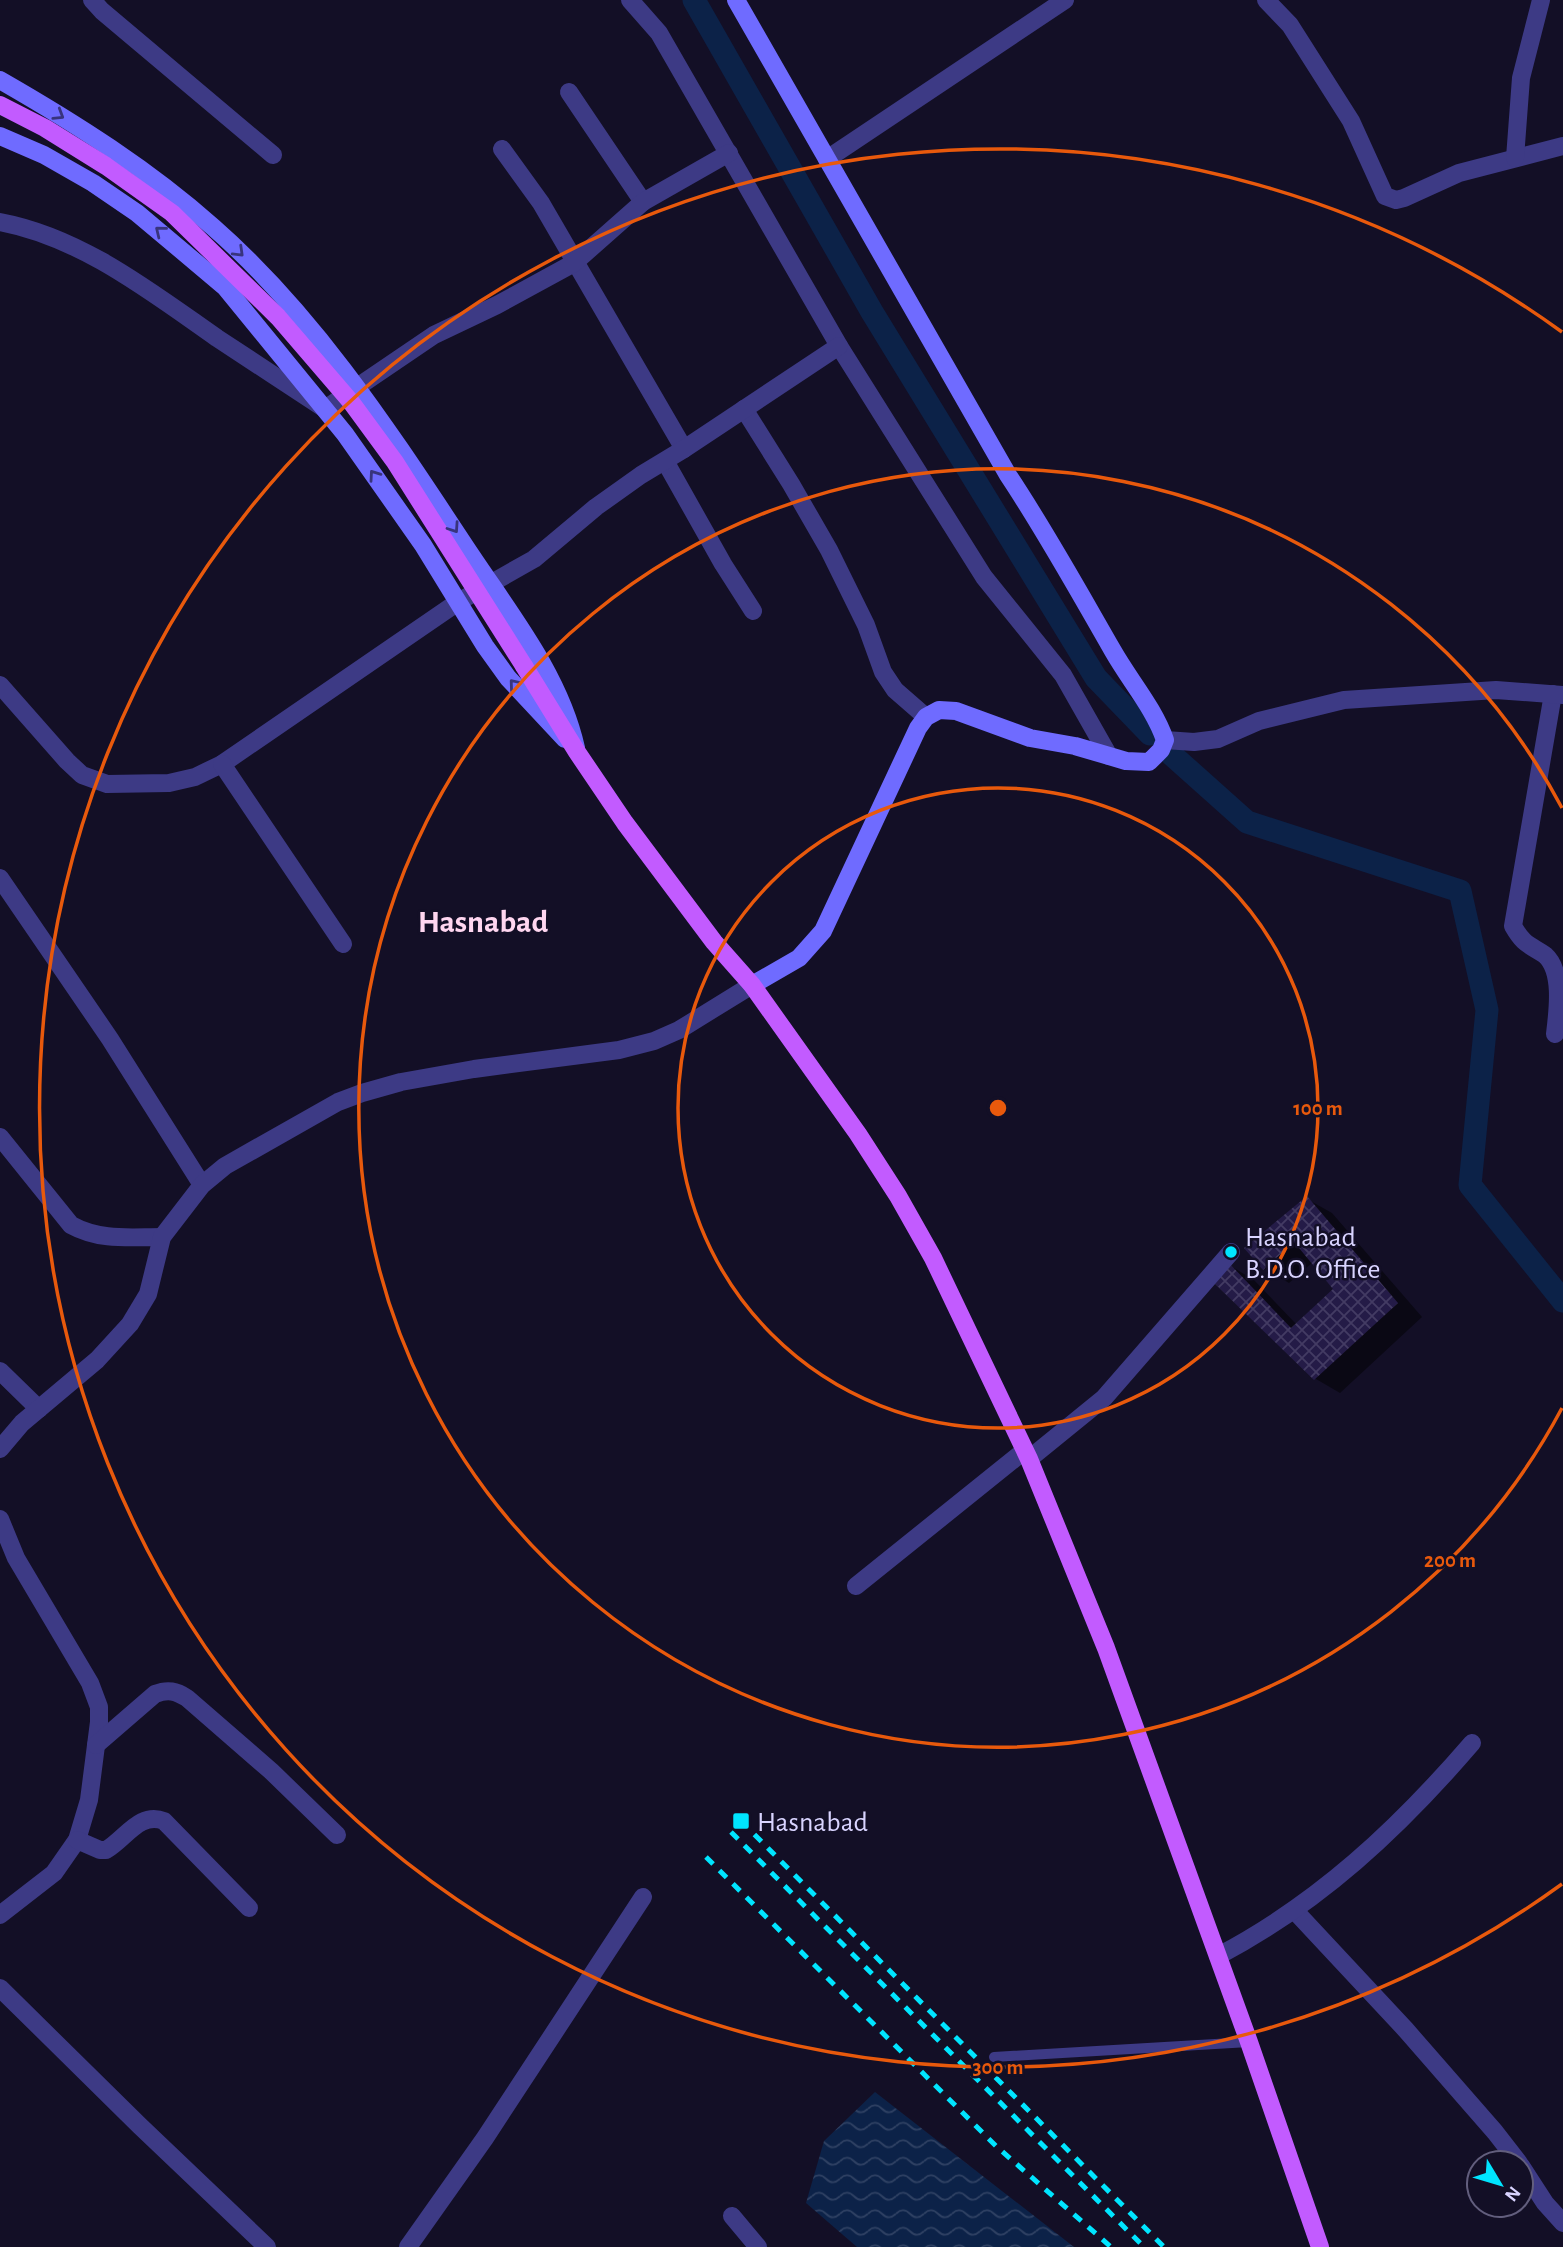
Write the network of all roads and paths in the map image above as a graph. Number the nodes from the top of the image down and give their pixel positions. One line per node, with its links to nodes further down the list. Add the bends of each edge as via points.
1 (92, 0): 14 (street)
2 (630, 0): 13 (street, via 659,33)
3 (736, 0): 16 (street)
4 (1065, 0): 16 (street)
5 (1266, 0): 15 (street, via 1290,25 1351,121 1385,196 1404,198 1459,173)
6 (1541, 0): 15 (street, via 1521,78)
7 (0, 80): 21 (street, one-way to 21, via 88,133 213,227 304,321)
8 (569, 92): 17 (street)
9 (0, 105): 33 (main road, bridge, via 45,128 172,214 278,317 395,462)
10 (0, 136): 22 (street, one-way to 10, via 225,287 190,255 93,183)
11 (1563, 146): 15 (street)
12 (502, 149): 19 (street, via 541,203)
13 (729, 153): 17 (street); 20 (street)
14 (273, 155)
15 (1515, 158)
16 (827, 159): 32 (street)
17 (643, 202): 19 (street)
18 (0, 222): 22 (street, via 92,257)
19 (574, 263): 21 (street, via 434,335); 24 (street)
20 (839, 346): 23 (street); 34 (street, via 984,577 1063,675)
21 (356, 388): 22 (street); 26 (street, one-way to 26)
22 (325, 409): 27 (street, one-way to 22)
23 (744, 409): 24 (street); 31 (street, via 829,551 883,671 895,690)
24 (684, 449): 25 (street)
25 (665, 461): 26 (street, via 596,507 534,559); 28 (street)
26 (490, 583): 27 (street); 33 (street, via 552,681 571,723)
27 (458, 601): 33 (street, one-way to 27, via 508,678); 35 (street)
28 (754, 611)
29 (0, 685): 35 (street, via 82,775 107,783 169,783 195,778)
30 (1558, 695): 32 (street, via 1496,690 1344,700 1259,721 1218,739); 39 (street, via 1513,926 1522,942 1549,958 1558,971)
31 (926, 717): 34 (street, via 939,710 956,711 1030,738); 38 (street, via 823,931 799,958)
32 (1165, 740): 34 (street, via 1149,762)
33 (577, 752): 38 (main road, via 669,883)
34 (1109, 756)
35 (222, 764): 37 (street)
36 (0, 878): 41 (street)
37 (343, 944)
38 (752, 985): 41 (street, via 679,1030 619,1050 474,1069 362,1093 272,1138); 47 (main road, via 898,1196 933,1258)
39 (1555, 1034)
40 (0, 1137): 42 (street, via 71,1226 87,1234)
41 (202, 1185): 42 (street)
42 (162, 1237): 45 (street, via 148,1294 136,1316 97,1360)
43 (1231, 1252): 47 (street, via 1104,1398)
44 (0, 1371): 45 (street)
45 (39, 1409): 46 (street)
46 (0, 1448)
47 (1027, 1455): 49 (street); 58 (main road, via 1106,1648)
48 (0, 1520): 51 (street, via 16,1558 90,1683 99,1707)
49 (856, 1586)
50 (1472, 1743): 56 (street, via 1401,1822)
51 (96, 1745): 52 (street, via 155,1694 177,1692 271,1771); 53 (street, via 89,1800)
52 (337, 1835)
53 (77, 1840): 55 (street, via 106,1850 143,1820 164,1821); 57 (street, via 54,1873)
54 (643, 1897): 67 (street)
55 (248, 1908)
56 (1295, 1911): 58 (street); 62 (street)
57 (0, 1914)
58 (1218, 1956): 60 (main road)
59 (0, 1988): 66 (street)
60 (1250, 2042): 61 (lane); 69 (main road)
61 (995, 2057)
62 (1509, 2149)
63 (1535, 2187): 65 (street)
64 (732, 2216): 68 (street)
65 (1563, 2223)
66 (267, 2247)
67 (408, 2247)
68 (758, 2247)
69 (1320, 2247)

